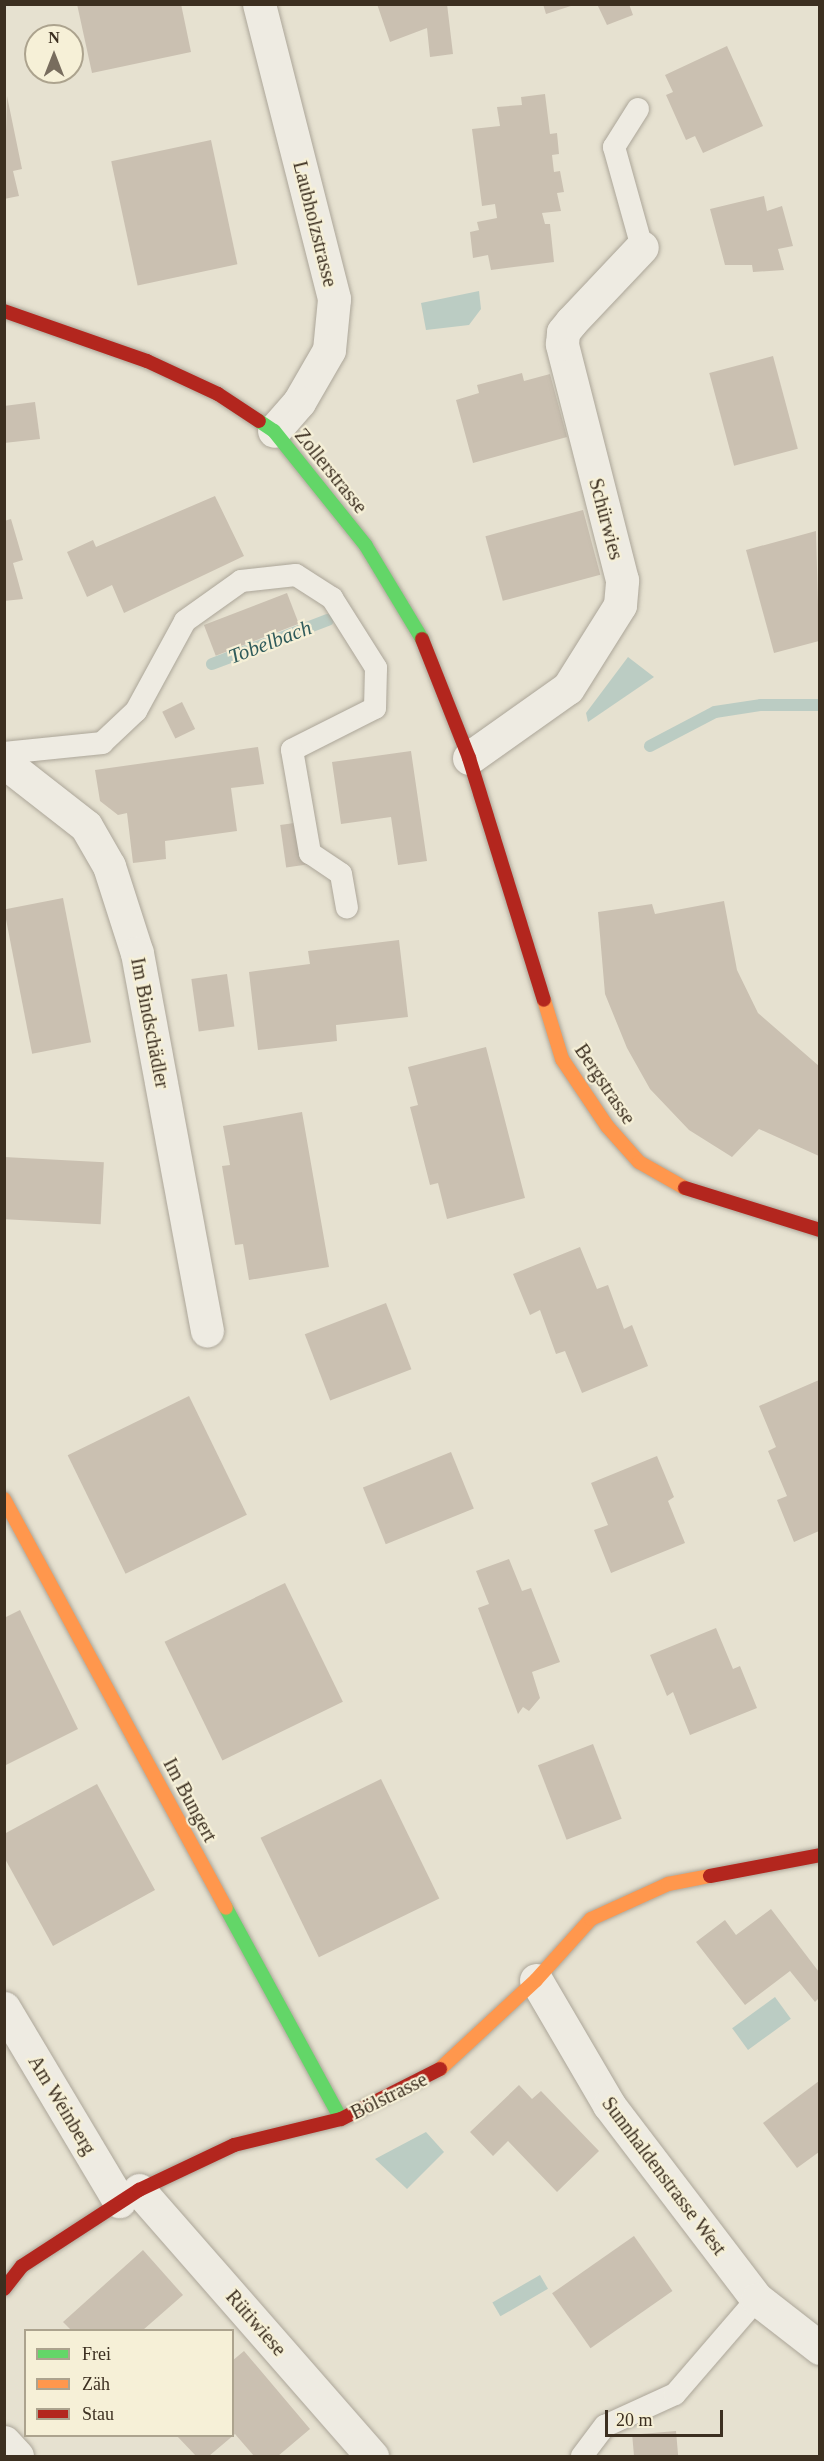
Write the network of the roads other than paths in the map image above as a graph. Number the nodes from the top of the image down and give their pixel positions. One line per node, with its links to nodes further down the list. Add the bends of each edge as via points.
1 (258, 4): 5 (street, Laubholzstrasse, via 334,299 329,350 299,402)
2 (638, 109): 3 (lane, via 614,147)
3 (642, 247): 7 (street, Schürwies, via 562,332 622,580 620,605 568,688)
4 (4, 311): 5 (street, Zollerstrasse, via 147,361 218,394)
5 (274, 431): 7 (street, Zollerstrasse, via 360,538 396,593 426,645)
6 (4, 753): 10 (lane, via 102,742 136,711 185,621 241,581 296,575 333,598 376,668 375,708 292,750 310,853 341,874)
7 (469, 758): 9 (street, Zollerstrasse)
8 (4, 762): 12 (street, Im Bindschädler, via 86,826 109,866 138,953)
9 (482, 802): 11 (street, Bergstrasse, via 562,1059 607,1126 639,1162 688,1190)
10 (347, 907)
11 (819, 1230)
12 (207, 1331)
13 (4, 1499): 17 (street, Im Bungert)
14 (819, 1855): 15 (street, Bölstrasse, via 666,1885 591,1920)
15 (537, 1980): 17 (street, Bölstrasse, via 431,2077); 20 (street, Sunnhaldenstrasse West, via 609,2105)
16 (4, 2008): 18 (street, Am Weinberg)
17 (341, 2119): 18 (street, Bölstrasse, via 234,2145)
18 (129, 2196): 19 (street, Bölstrasse, via 22,2266); 24 (street, Rütiwiese)
19 (4, 2289)
20 (757, 2299): 21 (street, Sunnhaldenstrasse West); 25 (lane, via 675,2394 605,2426)
21 (819, 2348)
22 (4, 2442): 23 (street)
23 (17, 2457)
24 (372, 2457)
25 (582, 2457)

